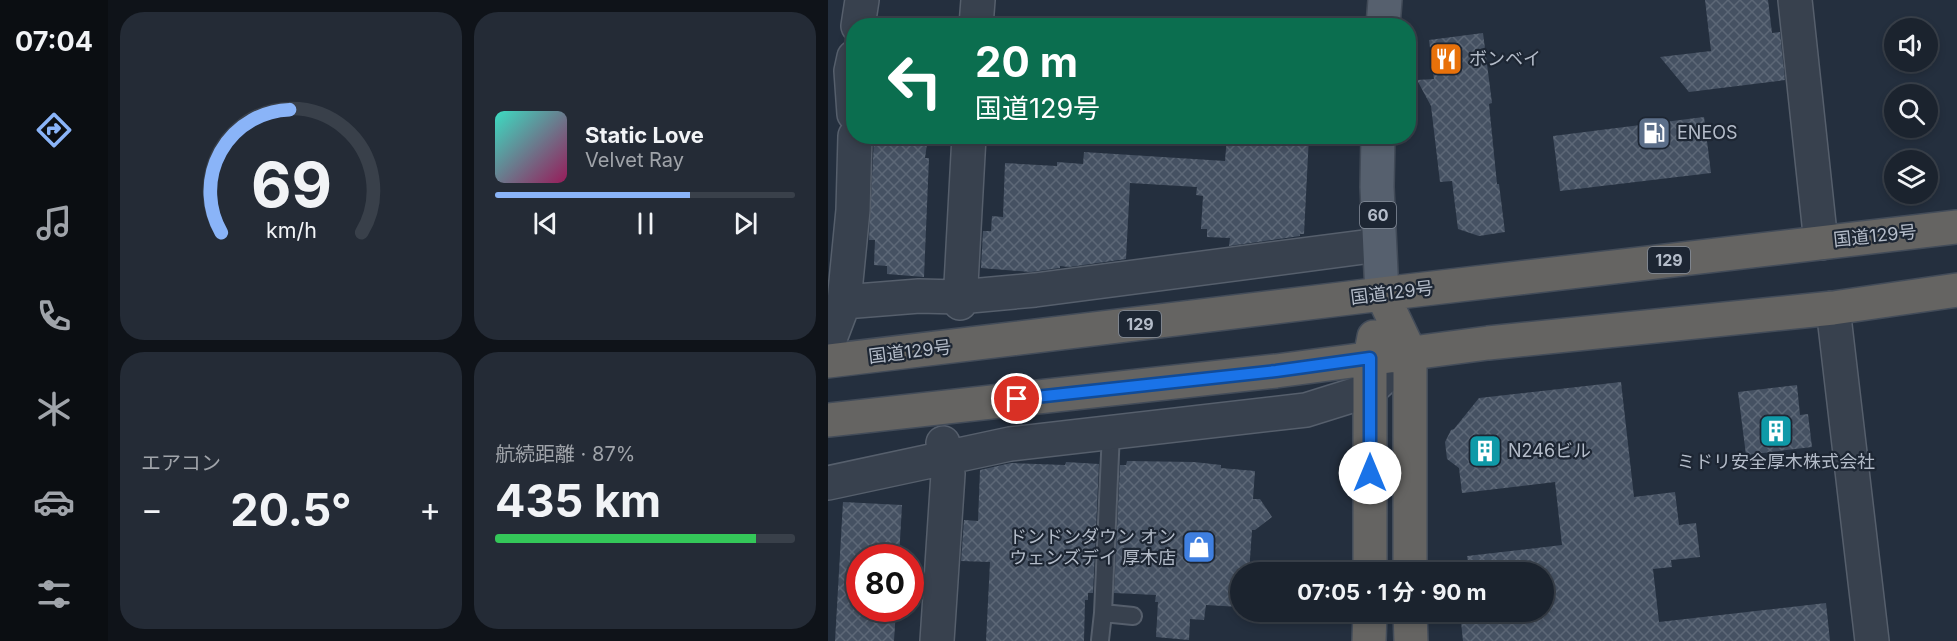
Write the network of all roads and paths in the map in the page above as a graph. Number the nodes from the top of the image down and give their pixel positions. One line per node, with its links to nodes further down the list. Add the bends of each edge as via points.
1 (862, 0): 5 (street)
2 (978, 0): 6 (street)
3 (1385, 0): 7 (main road)
4 (1795, 0): 12 (street)
5 (859, 18)
6 (977, 18)
7 (1384, 18)
8 (855, 144): 17 (street)
9 (969, 144): 16 (street)
10 (1378, 144): 13 (main road, 60)
11 (1957, 227): 12 (highway, 国道129号 / 129)
12 (1821, 243): 15 (highway, 国道129号 / 129)
13 (1378, 245): 15 (main road, 60); 16 (street)
14 (1957, 290): 18 (highway)
15 (1382, 294): 20 (highway); 21 (highway); 22 (highway, 国道129号 / 129)
16 (960, 300): 17 (street, via 919,296)
17 (844, 302): 19 (street)
18 (1833, 308): 20 (highway); 38 (street)
19 (828, 345)
20 (1410, 353): 21 (highway); 23 (street); 29 (highway)
21 (1370, 358): 23 (highway); 24 (highway)
22 (828, 362)
23 (1370, 390): 25 (street, via 1306,410); 28 (highway)
24 (828, 420)
25 (1111, 432): 26 (street); 30 (lane)
26 (945, 450): 27 (street); 35 (street, via 948,474)
27 (828, 483)
28 (1370, 562)
29 (1410, 562)
30 (1103, 613): 31 (lane); 34 (lane)
31 (1133, 616)
32 (1370, 622): 36 (highway)
33 (1410, 622): 37 (highway)
34 (1100, 640)
35 (938, 641)
36 (1370, 641)
37 (1410, 641)
38 (1872, 641)

